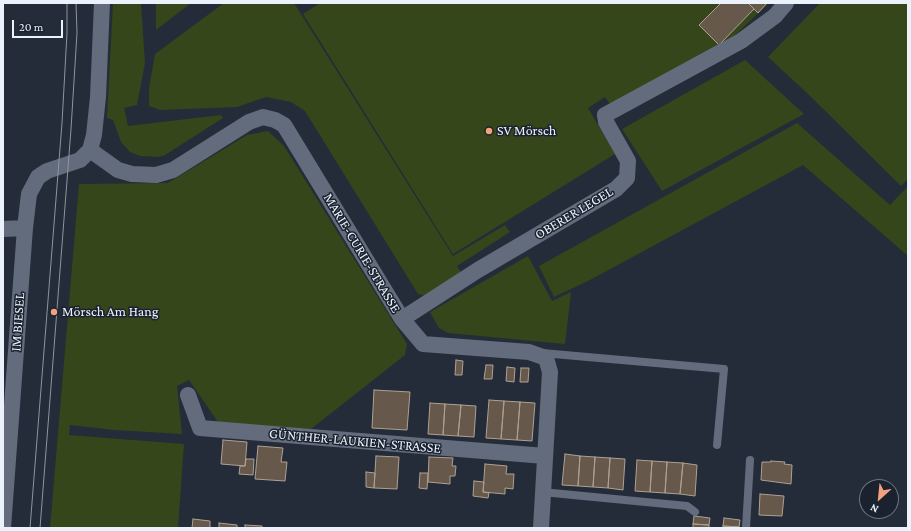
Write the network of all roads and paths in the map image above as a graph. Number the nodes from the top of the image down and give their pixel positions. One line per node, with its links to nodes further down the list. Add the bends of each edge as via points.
1 (102, 3): 3 (street, via 98,96)
2 (786, 3): 6 (street, OBERER LEGEL, via 775,16 741,40 605,115 606,122 628,161 627,178 616,189 478,270)
3 (90, 150): 5 (street, IM BIESEL, via 80,160 38,177 29,194); 6 (street, MARIE-CURIE-STRASSE, via 118,170 132,174 156,175 173,170 249,122 263,118 275,120 284,126)
4 (3, 228): 5 (street)
5 (25, 228): 14 (street, IM BIESEL)
6 (402, 319): 7 (street, MARIE-CURIE-STRASSE, via 423,344)
7 (529, 352): 9 (lane, via 724,369); 10 (street, MARIE-CURIE-STRASSE, via 546,358 550,372)
8 (188, 395): 10 (street, GÜNTHER-LAUKIEN-STRASSE, via 200,428)
9 (717, 445)
10 (545, 456): 12 (street, MARIE-CURIE-STRASSE)
11 (750, 460): 16 (lane)
12 (542, 492): 13 (lane, via 688,506); 15 (street, MARIE-CURIE-STRASSE)
13 (695, 512)
14 (3, 528)
15 (540, 528)
16 (746, 528)

